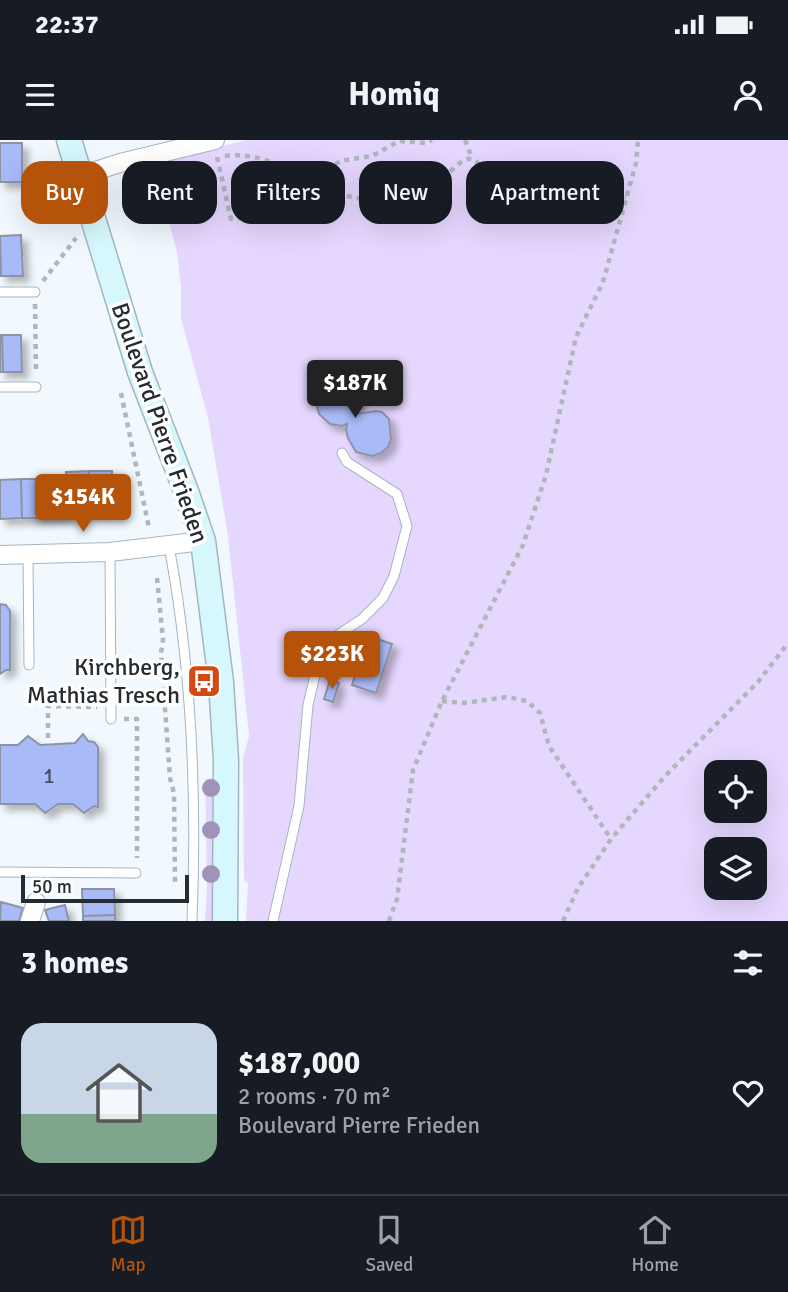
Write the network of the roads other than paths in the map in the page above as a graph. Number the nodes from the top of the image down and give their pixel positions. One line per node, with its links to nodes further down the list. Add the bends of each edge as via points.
1 (69, 140): 3 (main road, Boulevard Pierre Frieden)
2 (215, 146): 4 (street)
3 (75, 161)
4 (108, 170)
5 (95, 224): 11 (main road, Boulevard Pierre Frieden, via 140,372)
6 (0, 292): 7 (lane)
7 (34, 292)
8 (0, 387): 9 (lane)
9 (36, 387)
10 (342, 453): 24 (lane, via 347,462 397,494 407,526 383,598 362,619 327,642 319,658 308,705 299,806)
11 (203, 541): 12 (street); 23 (main road, Boulevard Pierre Frieden, via 226,760)
12 (161, 547): 13 (street); 22 (lane, via 181,619 192,741)
13 (110, 552): 15 (street); 17 (lane)
14 (0, 555): 15 (street)
15 (28, 555): 16 (lane)
16 (29, 665)
17 (111, 719)
18 (0, 872): 19 (lane)
19 (136, 873)
20 (30, 921): 21 (street, via 36,902)
21 (41, 921)
22 (192, 921)
23 (225, 921)
24 (273, 921)

